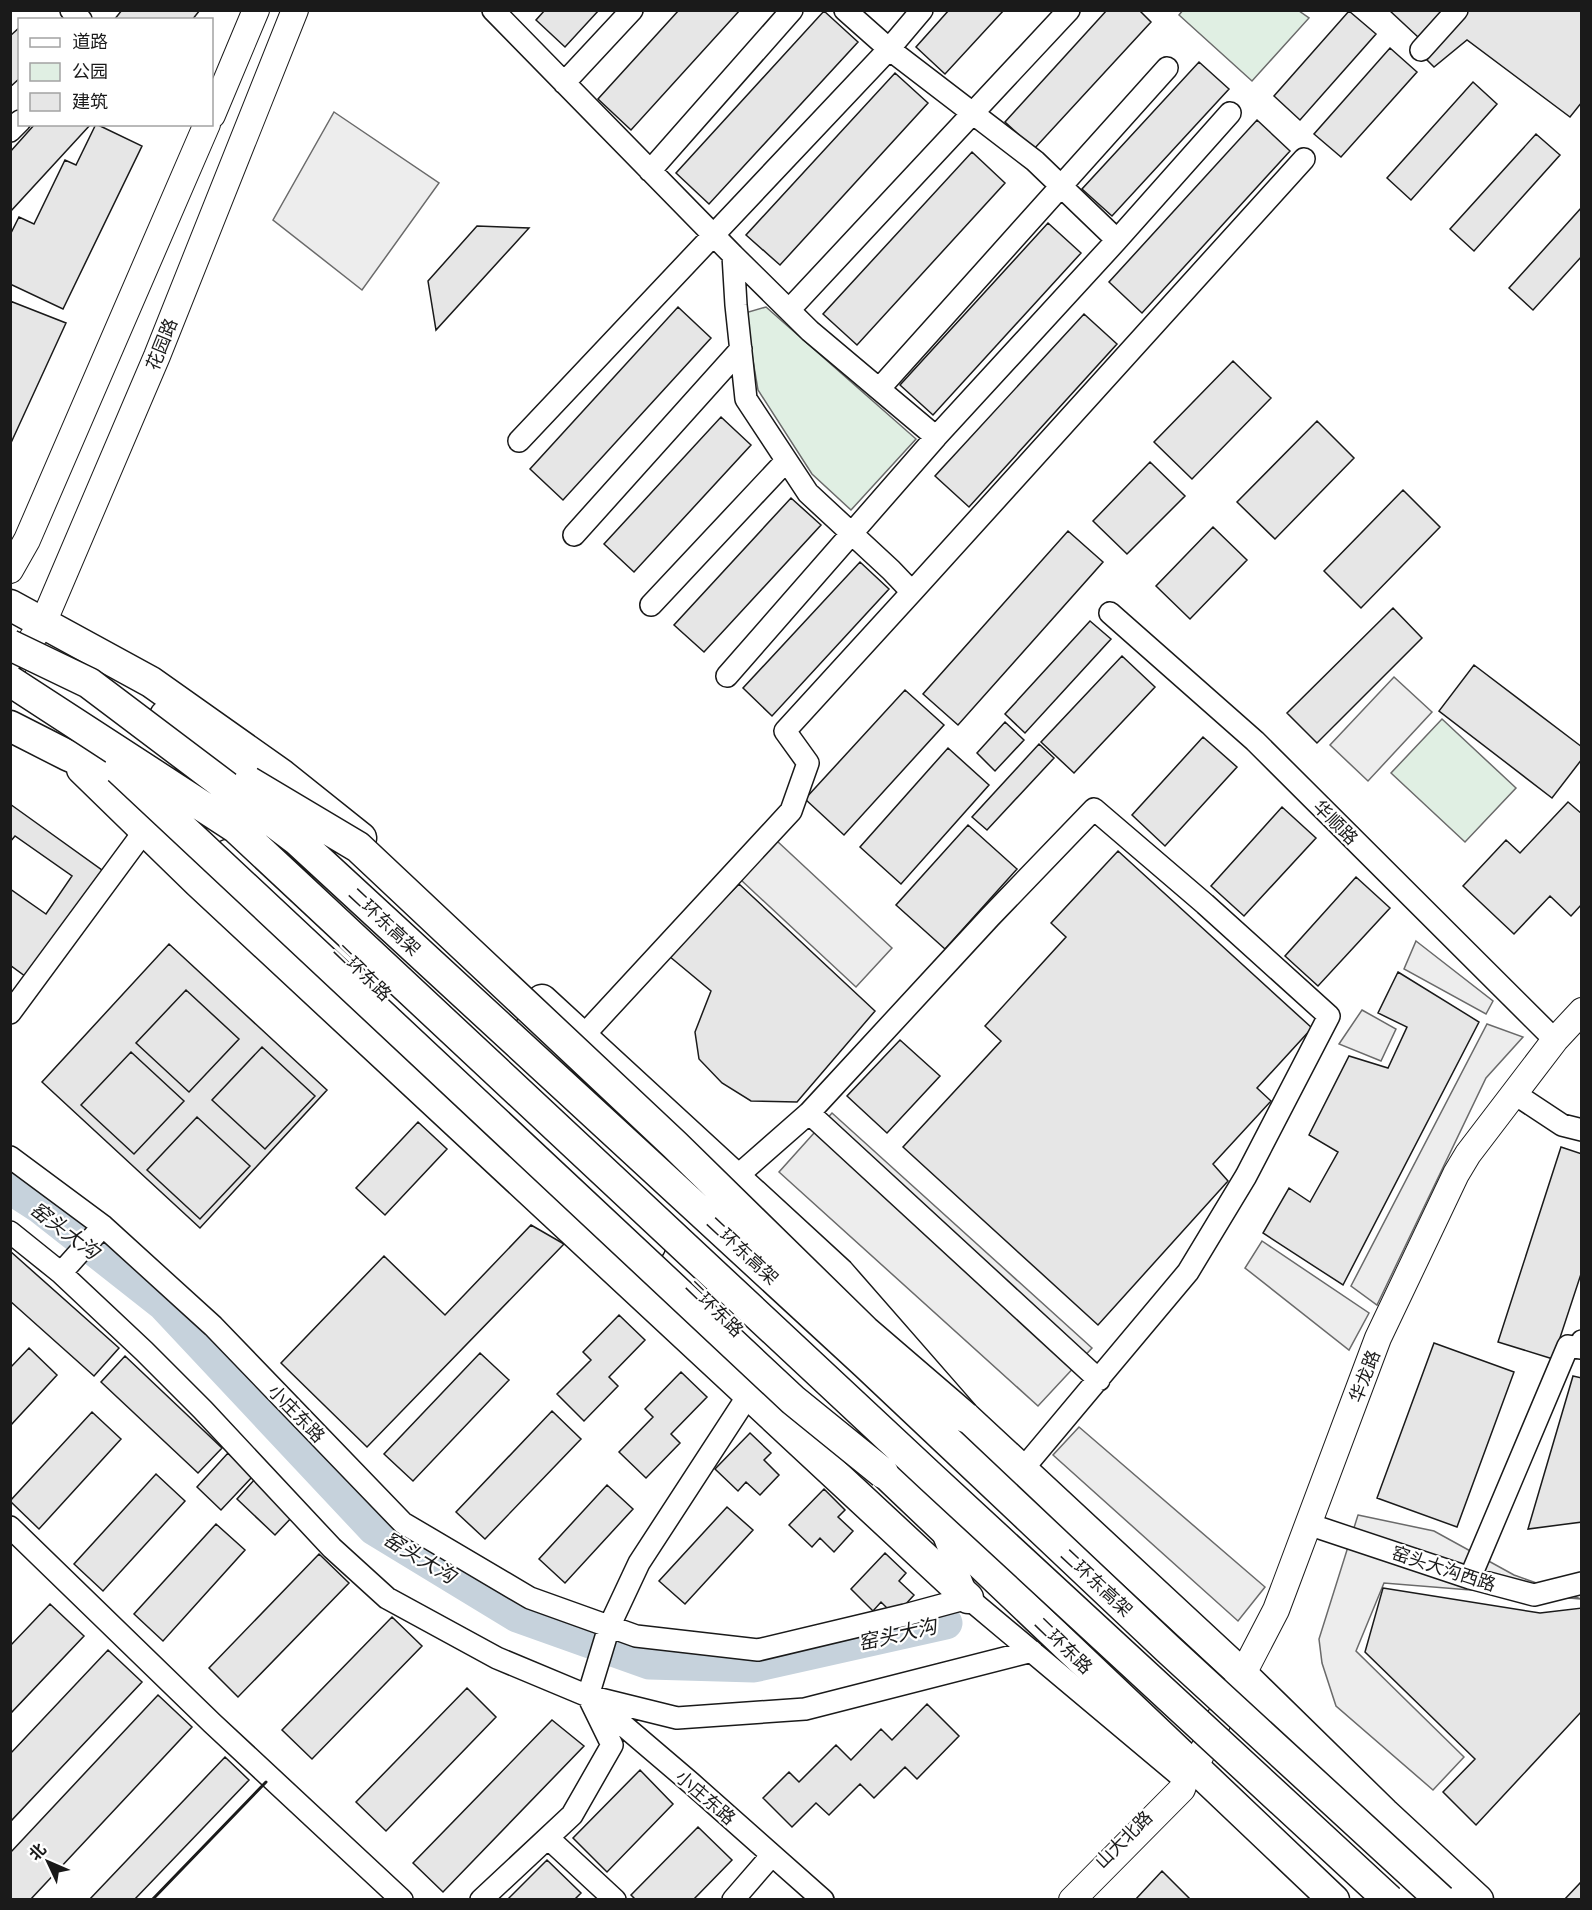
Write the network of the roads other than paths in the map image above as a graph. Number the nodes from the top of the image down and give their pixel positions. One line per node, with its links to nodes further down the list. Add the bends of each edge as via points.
1 (256, 10): 14 (main road)
2 (295, 10): 37 (main road, 花园路, via 157,356)
3 (632, 10): 13 (street)
4 (792, 10): 19 (street)
5 (845, 10): 10 (street)
6 (922, 10): 10 (street)
7 (1069, 10): 16 (street)
8 (1457, 10): 11 (street)
9 (503, 14): 13 (street)
10 (889, 49): 16 (street); 21 (street)
11 (1420, 50)
12 (1167, 68): 20 (street)
13 (564, 83): 19 (street)
14 (213, 113)
15 (1230, 113): 22 (street)
16 (974, 114): 20 (street); 24 (street)
17 (206, 126): 32 (main road, via 27,540)
18 (1304, 159): 33 (street)
19 (650, 171): 21 (street)
20 (1061, 186): 22 (street); 26 (street)
21 (714, 235): 23 (street); 28 (street)
22 (1117, 240): 27 (street)
23 (733, 255): 24 (street); 25 (street)
24 (789, 310): 26 (street)
25 (741, 349): 29 (street, via 746,399); 30 (street)
26 (879, 389): 27 (street)
27 (936, 437): 31 (street)
28 (519, 441)
29 (786, 461): 31 (street, via 808,493); 35 (street)
30 (574, 534)
31 (852, 534): 33 (street); 40 (street)
32 (10, 570)
33 (912, 592): 49 (street, via 785,731 808,763 791,811)
34 (10, 604): 37 (highway)
35 (651, 605)
36 (1110, 613): 50 (street, 华顺路, via 1255,741)
37 (43, 623): 39 (main road, 花园路); 49 (highway, via 151,682 281,774 401,869); 62 (highway, via 338,850 894,1372)
38 (10, 645): 44 (highway, 二环东高架, bridge, via 89,683)
39 (10, 670)
40 (727, 676)
41 (10, 681): 42 (highway, 二环东高架, bridge)
42 (58, 711): 64 (highway, bridge, via 793,1400); 86 (highway, 二环东高架, bridge, via 236,828)
43 (10, 726): 45 (highway, 二环东路)
44 (179, 750): 62 (highway, bridge, via 227,769 358,847 675,1145 865,1331); 87 (highway, 二环东高架, bridge, via 297,840)
45 (67, 755): 46 (highway, 二环东路); 64 (highway, 二环东路, via 151,792 302,914)
46 (145, 830): 48 (street); 61 (highway, 二环东路)
47 (1581, 1011): 50 (main road, 华龙路)
48 (10, 1013)
49 (582, 1037): 55 (highway)
50 (1555, 1040): 51 (main road, 华龙路)
51 (1515, 1094): 53 (street, via 1562,1125); 65 (main road, 华龙路, via 1456,1174 1378,1338)
52 (809, 1113): 55 (street); 60 (street); 60 (street, via 1094,809 1329,1016 1246,1176 1188,1272)
53 (1581, 1130)
54 (10, 1157): 56 (street, 小庄东路)
55 (735, 1178): 62 (highway, via 839,1273)
56 (99, 1230): 58 (street); 71 (street, 小庄东路, via 213,1326 403,1524 530,1598)
57 (10, 1232): 58 (street)
58 (67, 1266): 74 (street, via 332,1548 387,1598 497,1658)
59 (1581, 1341): 68 (street, via 1580,1348 1568,1346)
60 (1099, 1380): 63 (street)
61 (749, 1394): 70 (highway, 二环东路); 71 (street, via 639,1563)
62 (965, 1417): 63 (highway)
63 (1022, 1470): 73 (highway)
64 (883, 1473): 67 (highway, 二环东路)
65 (1308, 1524): 68 (street, 窑头大沟西路); 73 (main road, 华龙路, via 1276,1610)
66 (10, 1527): 78 (street, via 212,1723)
67 (941, 1528): 70 (street); 72 (highway, 二环东路, via 992,1576)
68 (1470, 1578): 69 (street, 窑头大沟西路, via 1534,1595)
69 (1581, 1583)
70 (968, 1598): 71 (street, 小庄东路, via 758,1650 636,1636); 72 (street)
71 (609, 1627): 74 (street)
72 (1044, 1644): 74 (street, via 805,1709 677,1718); 75 (highway, 二环东路)
73 (1242, 1674): 75 (main road, 华龙路); 88 (highway)
74 (588, 1696): 76 (street, via 612,1745 572,1815); 77 (street, 小庄东路)
75 (1190, 1774): 83 (main road, 山大北路); 84 (main road, 山大北路, via 1180,1792); 85 (highway, 二环东路)
76 (548, 1838): 79 (street); 80 (street)
77 (772, 1855): 81 (street); 82 (street, 小庄东路)
78 (402, 1899)
79 (481, 1899)
80 (615, 1899)
81 (733, 1899)
82 (823, 1899)
83 (1062, 1899)
84 (1072, 1899)
85 (1334, 1899)
86 (1389, 1899)
87 (1441, 1899)
88 (1478, 1899)

